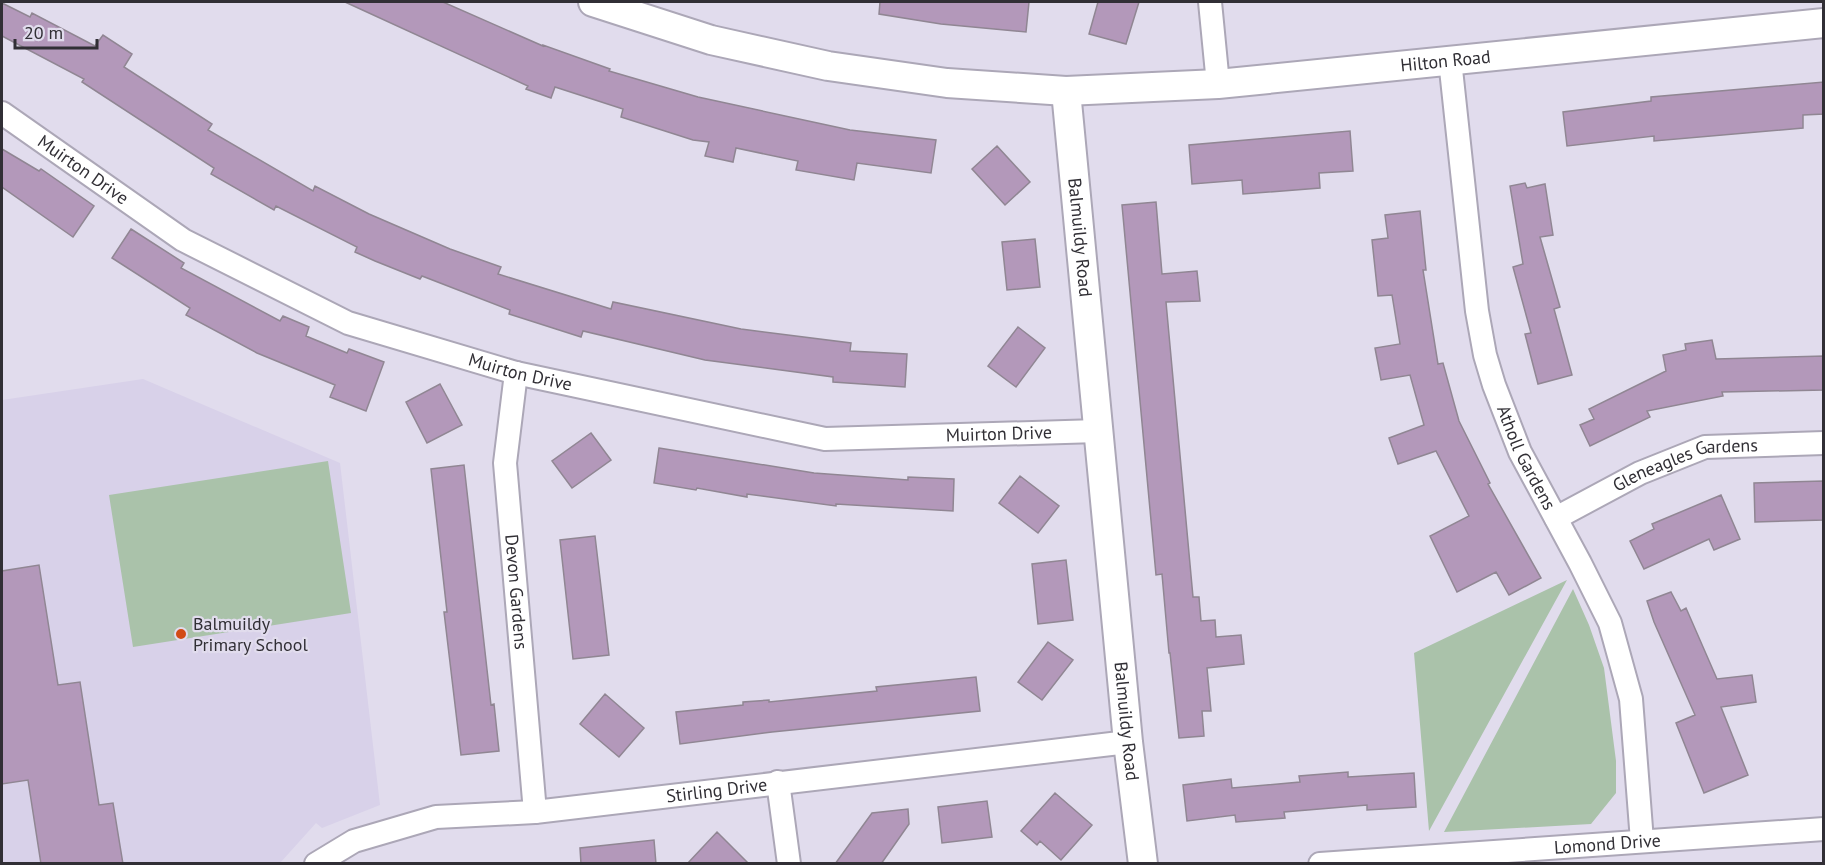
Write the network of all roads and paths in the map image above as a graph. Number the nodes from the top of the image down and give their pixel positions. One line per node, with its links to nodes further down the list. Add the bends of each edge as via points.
1 (598, 2): 6 (street, via 711,40 828,66 947,83)
2 (1210, 2): 5 (street)
3 (1824, 23): 4 (street, Hilton Road)
4 (1450, 60): 5 (street, Hilton Road); 11 (street, Atholl Gardens, via 1485,355 1520,452)
5 (1218, 84): 6 (street, Hilton Road)
6 (1066, 91): 9 (street, Balmuildy Road)
7 (2, 113): 8 (street, Muirton Drive, via 183,240 348,323)
8 (516, 373): 9 (street, Muirton Drive, via 825,439); 14 (street, Devon Gardens, via 505,463)
9 (1098, 432): 12 (street, Balmuildy Road)
10 (1824, 443): 11 (street, Gleneagles Gardens, via 1705,447 1640,473)
11 (1556, 518): 16 (street, Atholl Gardens, via 1610,623 1621,659 1631,699)
12 (1128, 742): 13 (street, Stirling Drive); 20 (street, Balmuildy Road)
13 (778, 782): 14 (street, Stirling Drive); 19 (street)
14 (535, 812): 18 (street, Stirling Drive, via 436,817 354,840)
15 (1824, 829): 16 (street, Lomond Drive)
16 (1642, 841): 17 (street, Lomond Drive)
17 (1520, 857): 21 (street, Lomond Drive)
18 (316, 864)
19 (789, 864)
20 (1143, 864)
21 (1320, 864)

